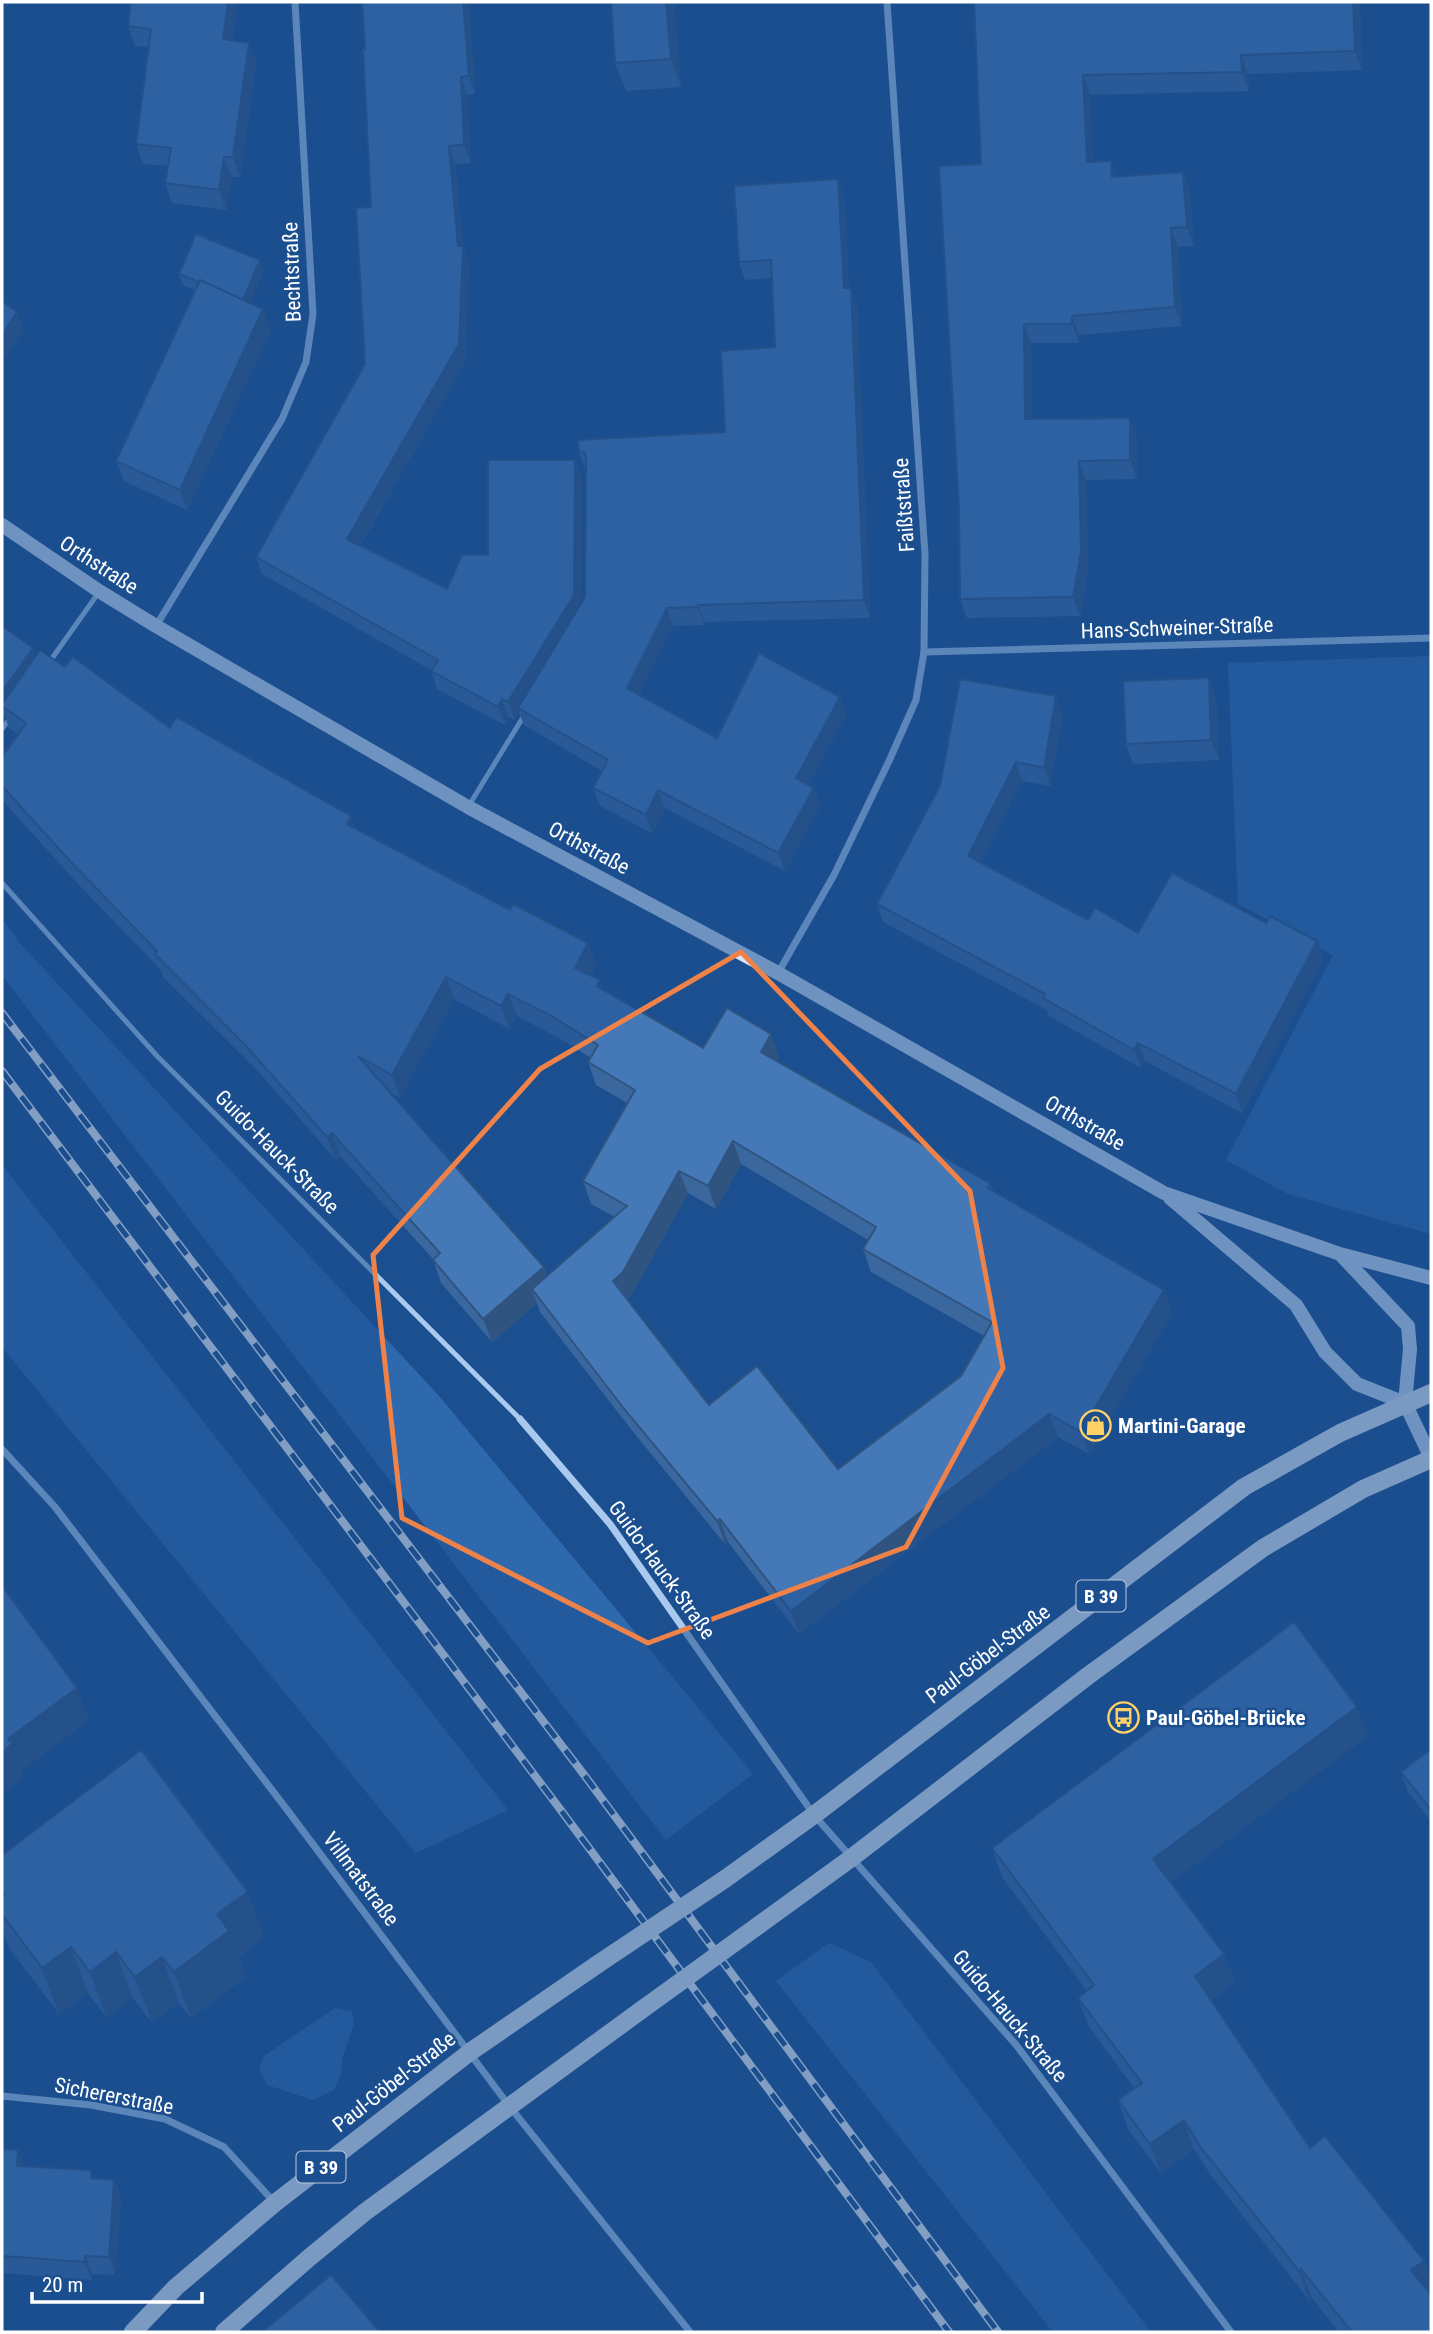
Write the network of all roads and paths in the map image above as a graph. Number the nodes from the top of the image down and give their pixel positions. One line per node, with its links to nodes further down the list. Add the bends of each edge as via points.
1 (295, 2): 5 (street, Bechtstraße, via 313,314 306,362 282,419)
2 (887, 2): 7 (street, Faißtstraße, via 925,554)
3 (2, 525): 4 (street, Orthstraße)
4 (99, 592): 5 (street, Orthstraße); 8 (lane)
5 (156, 626): 12 (street, Orthstraße)
6 (1431, 638): 7 (street, Hans-Schweiner-Straße)
7 (924, 652): 14 (street, Faißtstraße, via 916,700 889,761 834,875)
8 (47, 666)
9 (530, 705): 12 (lane)
10 (17, 708): 11 (lane)
11 (2, 729)
12 (468, 807): 14 (street, Orthstraße)
13 (2, 883): 20 (lane, Guido-Hauck-Straße, via 157,1056)
14 (778, 973): 15 (street, Orthstraße)
15 (1164, 1193): 16 (street, Orthstraße); 19 (street, Orthstraße, via 1296,1305 1325,1352 1357,1384)
16 (1340, 1254): 17 (street, Orthstraße); 19 (street, Orthstraße, via 1408,1326)
17 (1431, 1278)
18 (1431, 1394): 19 (main road, Paul-Göbel-Straße / B 39)
19 (1405, 1404): 22 (street); 23 (main road, Paul-Göbel-Straße / B 39, via 1340,1433 1244,1486)
20 (520, 1419): 23 (street, Guido-Hauck-Straße, via 610,1524)
21 (2, 1448): 25 (street, Villmatstraße, via 55,1507)
22 (1431, 1459): 24 (main road, B 39, via 1363,1489 1264,1548)
23 (814, 1815): 24 (street, Guido-Hauck-Straße); 25 (main road, Paul-Göbel-Straße / B 39, bridge)
24 (850, 1858): 27 (main road, B 39, bridge); 32 (street, Guido-Hauck-Straße, via 1017,2046)
25 (470, 2052): 27 (street, Villmatstraße); 28 (main road, Paul-Göbel-Straße / B 39)
26 (2, 2096): 28 (street, Sichererstraße, via 91,2105 165,2119 224,2147)
27 (510, 2107): 30 (main road, B 39, via 365,2212); 31 (street, Villmatstraße)
28 (275, 2203): 29 (main road, Paul-Göbel-Straße / B 39, via 176,2287)
29 (133, 2332)
30 (224, 2332)
31 (690, 2332)
32 (1231, 2332)

